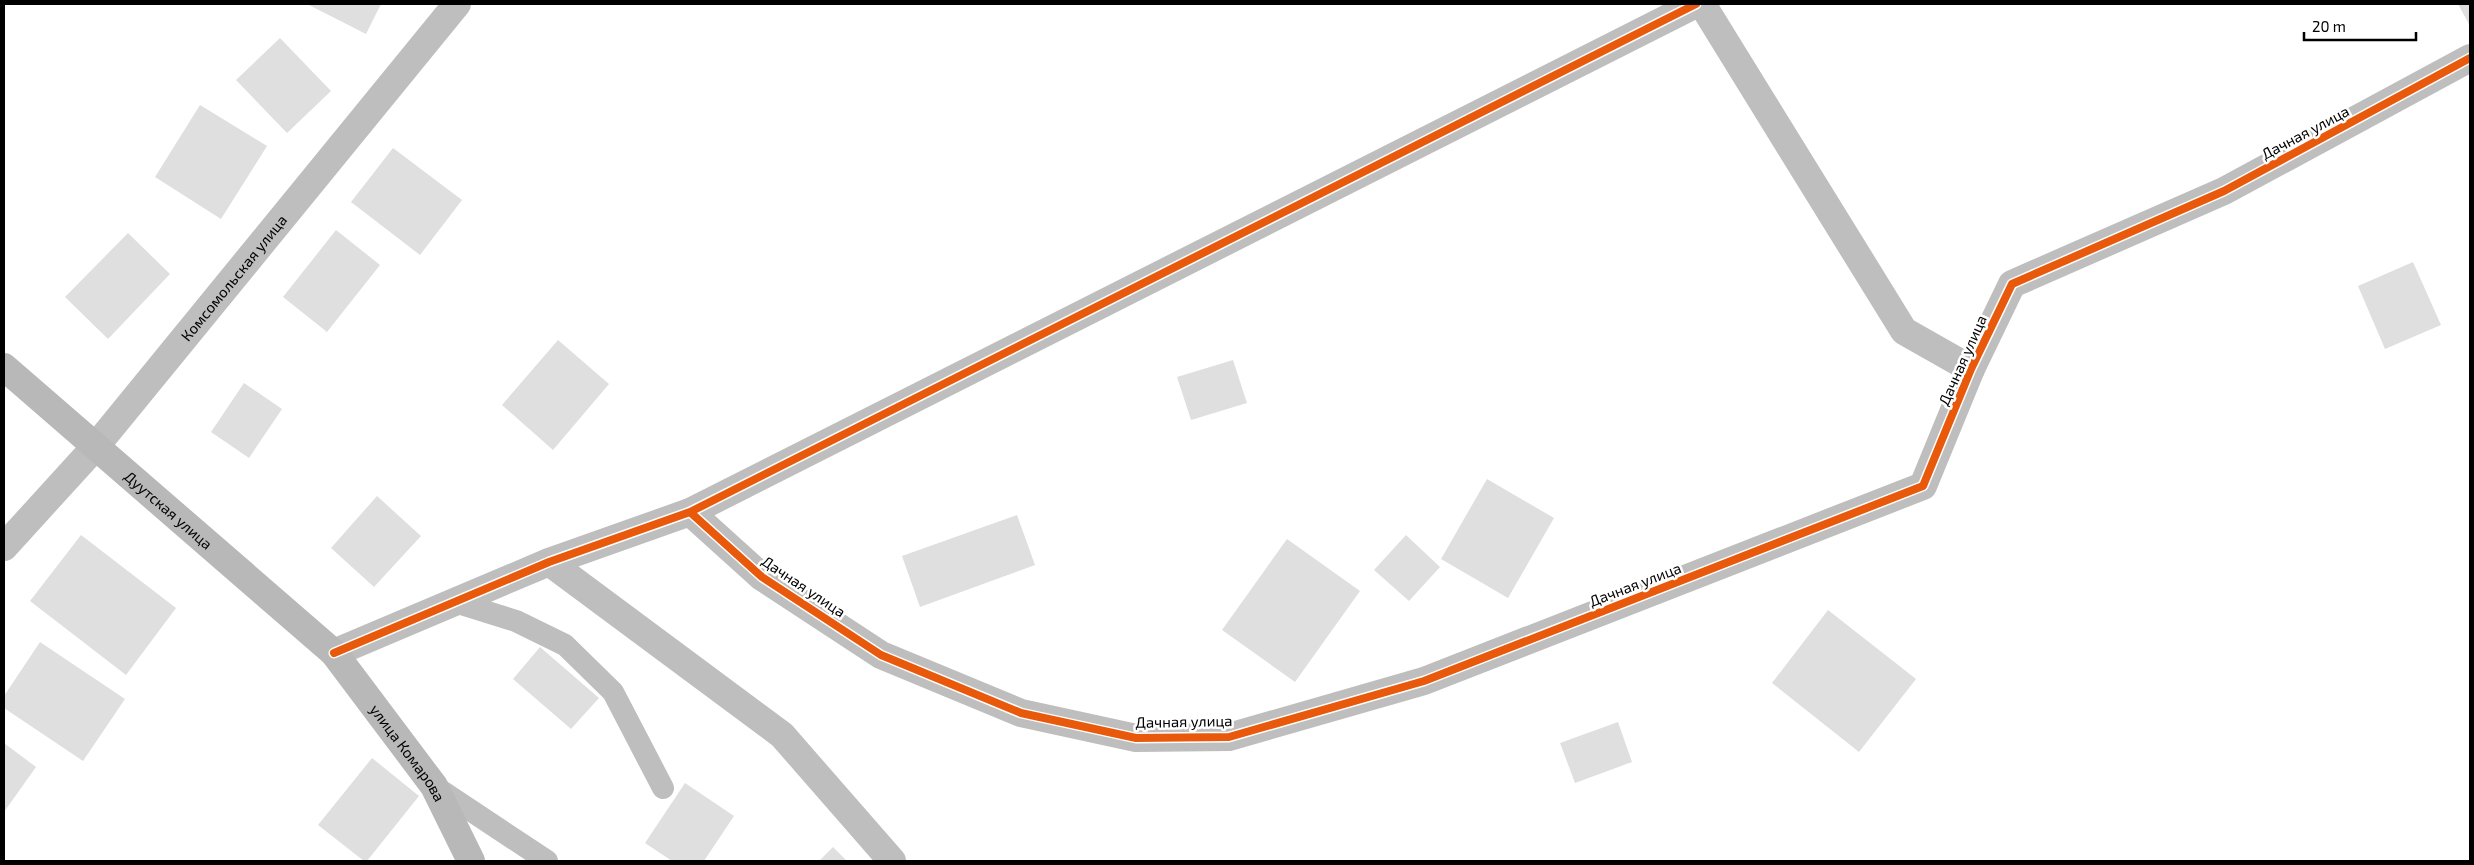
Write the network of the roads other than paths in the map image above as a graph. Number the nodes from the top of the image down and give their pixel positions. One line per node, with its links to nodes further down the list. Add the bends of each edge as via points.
1 (457, 4): 7 (street, Комсомольская улица)
2 (1696, 4): 8 (street)
3 (1702, 4): 6 (street, via 1904,331)
4 (2470, 58): 6 (street, Дачная улица, via 2224,191 2012,284)
5 (4, 367): 7 (street, Дуутская улица)
6 (1971, 369): 8 (street, Дачная улица, via 1923,486 1424,681 1229,737 1136,738 1021,713 881,655 762,577)
7 (96, 446): 9 (street, Комсомольская улица); 12 (street, Дуутская улица)
8 (690, 512): 10 (street)
9 (4, 547)
10 (549, 562): 11 (street); 17 (street, via 782,735)
11 (454, 602): 12 (street); 14 (lane, via 516,621 565,645 613,692)
12 (334, 653): 13 (street, улица Комарова)
13 (434, 786): 15 (street, улица Комарова); 16 (lane)
14 (664, 788)
15 (471, 861)
16 (547, 861)
17 (892, 861)

